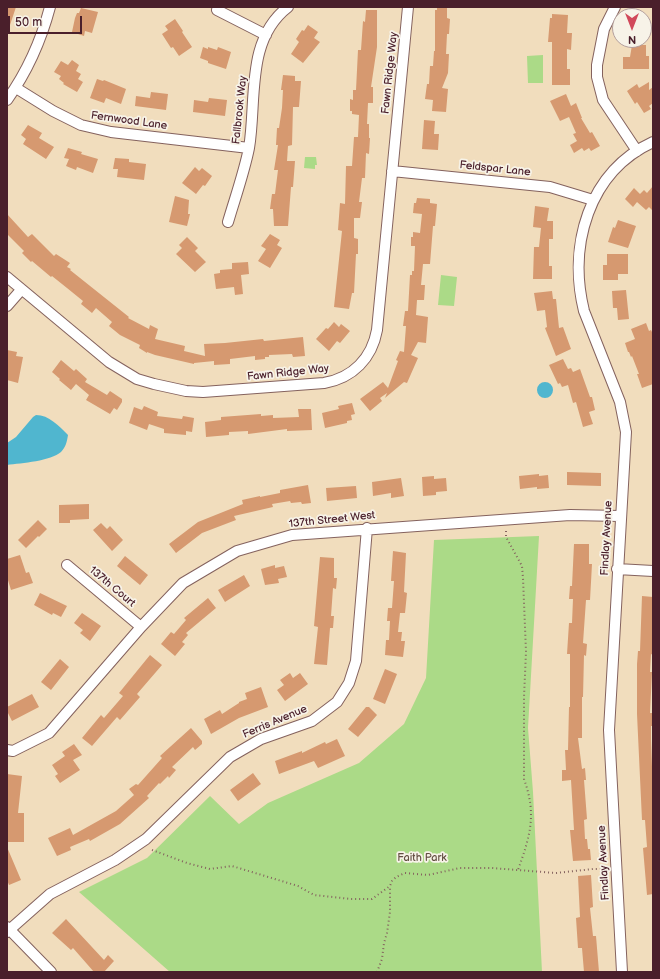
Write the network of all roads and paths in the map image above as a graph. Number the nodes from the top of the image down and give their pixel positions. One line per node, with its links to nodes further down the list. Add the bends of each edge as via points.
1 (50, 7): 7 (street, via 34,54)
2 (288, 7): 6 (street, Fallbrook Way, via 274,22)
3 (408, 7): 12 (street, Fawn Ridge Way)
4 (615, 7): 11 (street, via 604,29 597,77 603,100)
5 (217, 10): 6 (street)
6 (266, 36): 10 (street, Fallbrook Way, via 256,67)
7 (16, 88): 8 (street); 10 (street, Fernwood Lane, via 81,125 111,132)
8 (7, 100)
9 (653, 142): 11 (street, Findlay Avenue)
10 (249, 148): 14 (street, Fallbrook Way)
11 (637, 151): 13 (street, Findlay Avenue, via 610,175)
12 (392, 172): 13 (street, Feldspar Lane, via 550,187); 16 (street, Fawn Ridge Way, via 375,340 360,365 333,381 204,392 154,384 108,362)
13 (593, 200): 18 (street, Findlay Avenue, via 582,236 580,287 587,319 623,412 626,432)
14 (228, 222)
15 (7, 277): 16 (street, Fawn Ridge Way)
16 (21, 290): 17 (street)
17 (7, 306)
18 (620, 516): 19 (street, 137th Street West, via 570,515); 22 (street, Findlay Avenue)
19 (367, 528): 24 (street, 137th Street West, via 292,535 237,551 183,583); 30 (street, Ferris Avenue, via 356,661 349,683 337,702 312,721 261,740 230,757 146,839 115,860 50,894)
20 (506, 531): 28 (path, via 506,537 522,566 524,594 524,779 530,802 531,824 529,839)
21 (67, 565): 24 (street, 137th Court)
22 (617, 569): 23 (street); 33 (street, Findlay Avenue, via 609,730)
23 (653, 571)
24 (141, 627): 25 (street, 137th Street West, via 49,733 13,751)
25 (7, 750)
26 (152, 850): 29 (path, via 210,869 232,866 298,886 314,895 372,899)
27 (605, 869): 28 (path, via 556,873)
28 (518, 870): 29 (path, via 460,868 428,875 405,873 396,877)
29 (390, 886): 32 (path, via 387,933)
30 (8, 929): 31 (street)
31 (51, 972)
32 (377, 972)
33 (622, 972)

